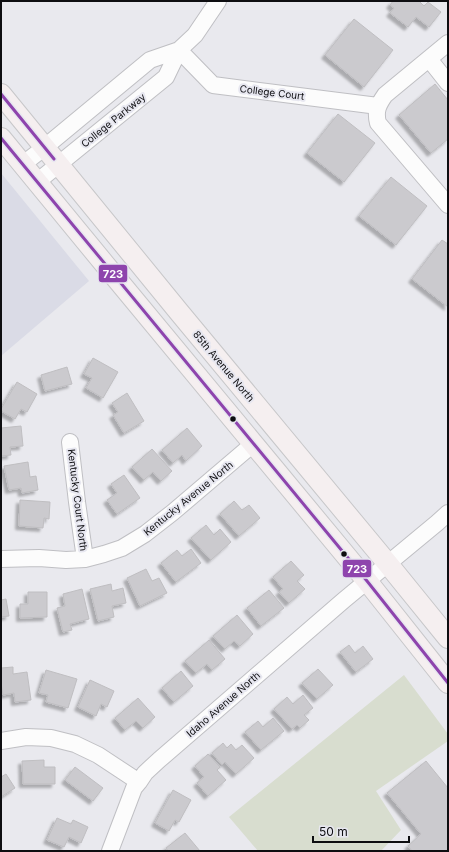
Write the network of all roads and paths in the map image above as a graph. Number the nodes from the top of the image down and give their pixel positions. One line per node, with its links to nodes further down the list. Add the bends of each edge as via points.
1 (218, 1): 3 (street, College Parkway, via 195,35)
2 (448, 43): 4 (street)
3 (179, 50): 7 (street, College Court, via 213,85); 9 (street, College Parkway, via 150,60); 11 (street, College Parkway, via 166,77)
4 (429, 59): 5 (street); 7 (street, via 385,95)
5 (448, 83)
6 (1, 94): 9 (main road, 85th Avenue North)
7 (378, 106): 13 (street, via 378,123)
8 (1, 138): 10 (main road)
9 (45, 147): 10 (street, College Parkway); 11 (main road, 85th Avenue North)
10 (22, 164): 12 (main road)
11 (59, 164): 12 (street, College Parkway); 19 (main road, 85th Avenue North)
12 (37, 182): 15 (main road)
13 (448, 205)
14 (70, 442): 18 (street, Kentucky Court North)
15 (253, 444): 18 (street, Kentucky Avenue North, via 145,534 122,548); 20 (main road)
16 (448, 513): 19 (street, Idaho Avenue North)
17 (1, 559): 18 (street, Kentucky Avenue North)
18 (85, 559)
19 (388, 564): 20 (street, Idaho Avenue North); 21 (main road, 85th Avenue North)
20 (367, 581): 22 (main road); 24 (street, Idaho Avenue North, via 159,760 145,773)
21 (448, 638)
22 (448, 683)
23 (1, 741): 24 (street, via 26,737 51,738 75,744 98,755)
24 (140, 782): 25 (street, Idaho Avenue North, via 134,788)
25 (110, 851)

